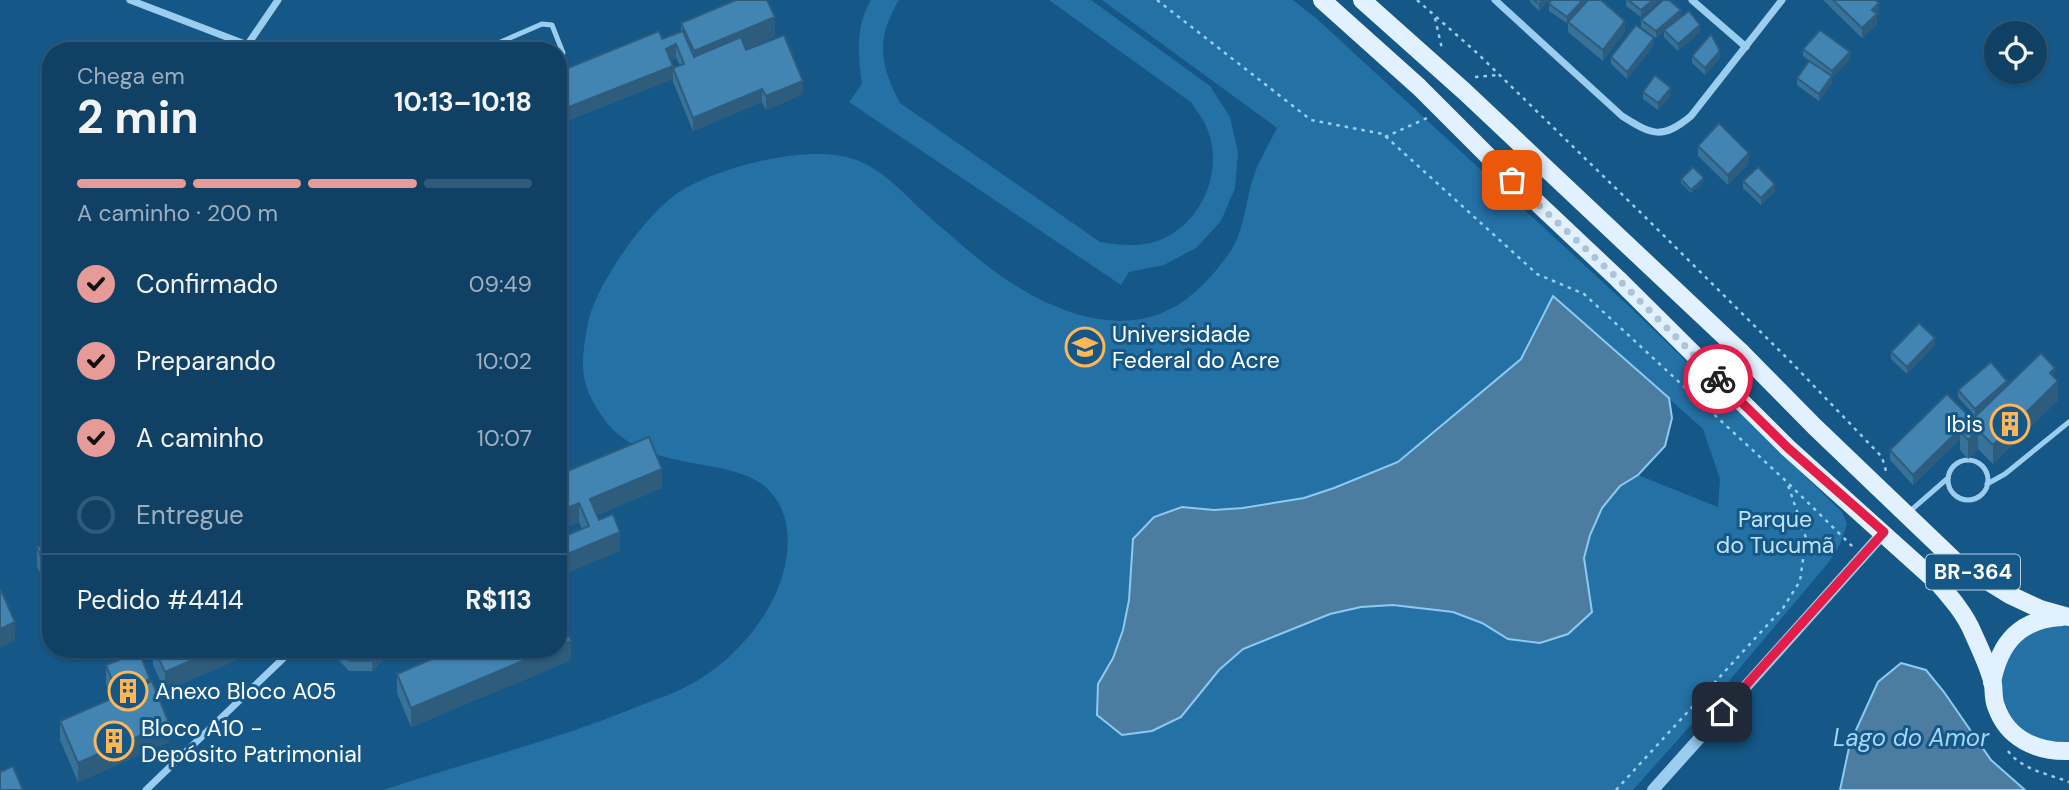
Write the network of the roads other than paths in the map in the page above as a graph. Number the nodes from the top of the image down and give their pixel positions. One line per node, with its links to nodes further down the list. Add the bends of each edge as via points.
1 (130, 0): 8 (street)
2 (278, 0): 9 (street)
3 (1322, 0): 14 (main road, BR-364, via 1419,86)
4 (1362, 0): 13 (main road, BR-364)
5 (1494, 0): 12 (street, via 1622,116 1657,133 1677,128 1691,116)
6 (1692, 0): 12 (street)
7 (1782, 0): 12 (street)
8 (243, 42)
9 (249, 42)
10 (501, 42): 11 (lane, via 548,23)
11 (559, 42)
12 (1746, 47)
13 (1741, 352): 14 (main road, via 1722,361); 18 (main road, BR-364)
14 (1716, 377): 19 (main road, BR-364)
15 (2069, 422): 17 (lane)
16 (1948, 478): 17 (lane, via 1954,495 1967,500 1980,495); 17 (lane, via 1956,464 1969,460 1981,465); 18 (lane)
17 (1987, 484)
18 (1900, 508): 20 (main road, BR-364, via 1955,561 1986,581 2040,609)
19 (1884, 532): 22 (main road, BR-364, via 1957,604); 25 (street)
20 (2069, 617): 22 (main road, BR-364, via 2025,626 2008,641 1997,660)
21 (284, 658): 24 (street)
22 (1992, 683): 23 (main road, BR-364, via 1995,705 2015,736 2049,752)
23 (2069, 751)
24 (146, 790)
25 (1653, 790)

